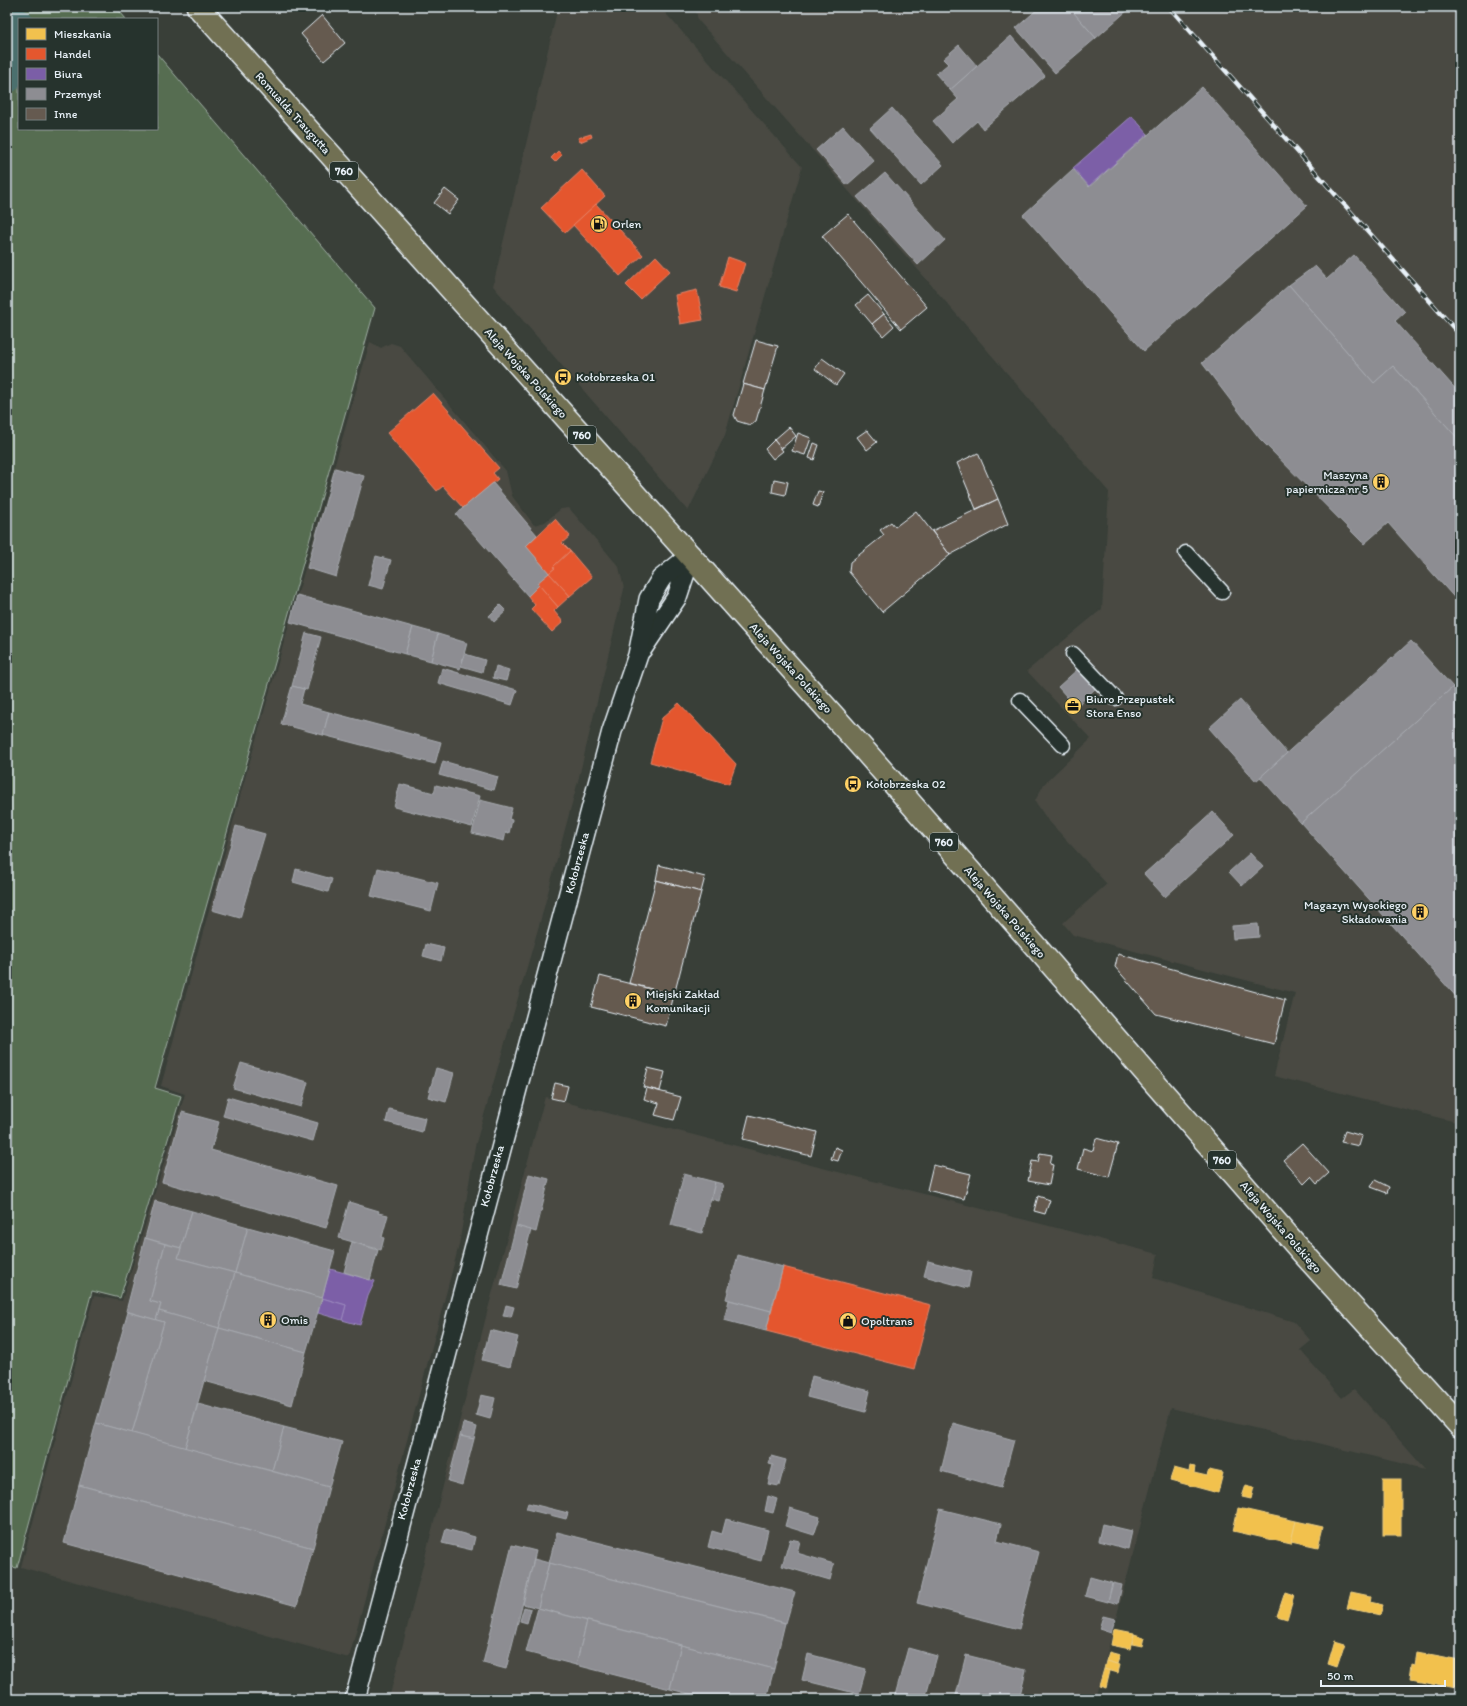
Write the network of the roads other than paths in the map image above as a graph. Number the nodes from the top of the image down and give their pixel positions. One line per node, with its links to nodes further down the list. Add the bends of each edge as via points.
1 (198, 7): 2 (main road, Romualda Traugutta / 760)
2 (436, 274): 4 (main road, Aleja Wojska Polskiego / 760)
3 (1186, 553): 5 (street)
4 (690, 555): 10 (main road, Aleja Wojska Polskiego / 760, via 865,751 1303,1253); 11 (street, Kołobrzeska, via 677,597 638,655 612,731 482,1211)
5 (1222, 592)
6 (1073, 654): 7 (street)
7 (1115, 698)
8 (1020, 700): 9 (street)
9 (1063, 745)
10 (1460, 1426)
11 (355, 1699)

